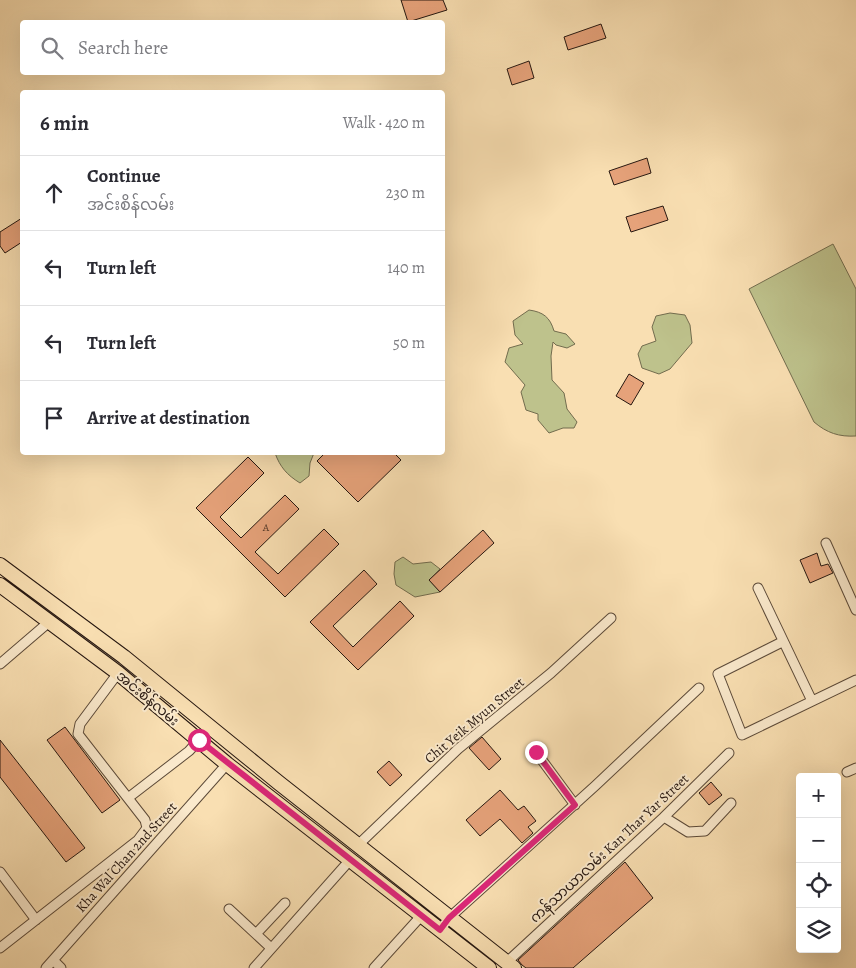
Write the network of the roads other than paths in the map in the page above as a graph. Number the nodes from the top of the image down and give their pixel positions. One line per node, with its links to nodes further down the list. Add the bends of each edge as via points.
1 (826, 543): 5 (street)
2 (0, 565): 24 (main road, အင်းစိန်လမ်း, via 124,657)
3 (0, 585): 7 (main road, အင်းစိန်လမ်း)
4 (758, 588): 8 (street)
5 (856, 610)
6 (611, 618): 24 (street, Chit Yeik Myun Street, via 551,673 458,749)
7 (49, 622): 9 (street); 10 (main road, အင်းစိန်လမ်း)
8 (782, 642): 13 (street); 13 (street, via 718,674 742,735)
9 (0, 664)
10 (118, 673): 14 (main road, အင်းစိန်လမ်း); 20 (street, via 80,724 78,734)
11 (856, 680): 13 (street)
12 (699, 688): 22 (street)
13 (812, 701)
14 (199, 740): 17 (main road, အင်းစိန်လမ်း); 20 (street)
15 (536, 752): 22 (street)
16 (729, 753): 23 (street, ကန်သာယာလမ်း Kan Thar Yar Street)
17 (227, 764): 25 (main road, အင်းစိန်လမ်း); 36 (street, Kha Wal Chan 2nd Street)
18 (856, 768): 19 (street)
19 (847, 772)
20 (128, 798): 31 (street, via 145,820 147,828 138,840)
21 (731, 802): 23 (street, via 705,831 688,832)
22 (575, 805): 30 (street)
23 (664, 817): 37 (street, ကန်သာယာလမ်း Kan Thar Yar Street)
24 (358, 845): 30 (main road, အင်းစိန်လမ်း)
25 (350, 860): 29 (main road, အင်းစိန်လမ်း); 35 (street)
26 (0, 872): 31 (street)
27 (286, 903): 33 (street)
28 (229, 909): 33 (street)
29 (422, 915): 32 (main road, အင်းစိန်လမ်း); 42 (street)
30 (449, 918): 32 (street); 37 (main road, အင်းစိန်လမ်း)
31 (36, 920): 34 (street)
32 (440, 930): 38 (main road, အင်းစိန်လမ်း)
33 (256, 934): 35 (street)
34 (0, 948)
35 (271, 948): 41 (street)
36 (52, 960): 39 (street, Kha Wal Chan 2nd Street); 40 (street)
37 (510, 965)
38 (483, 966)
39 (46, 968)
40 (61, 968)
41 (254, 968)
42 (374, 968)

